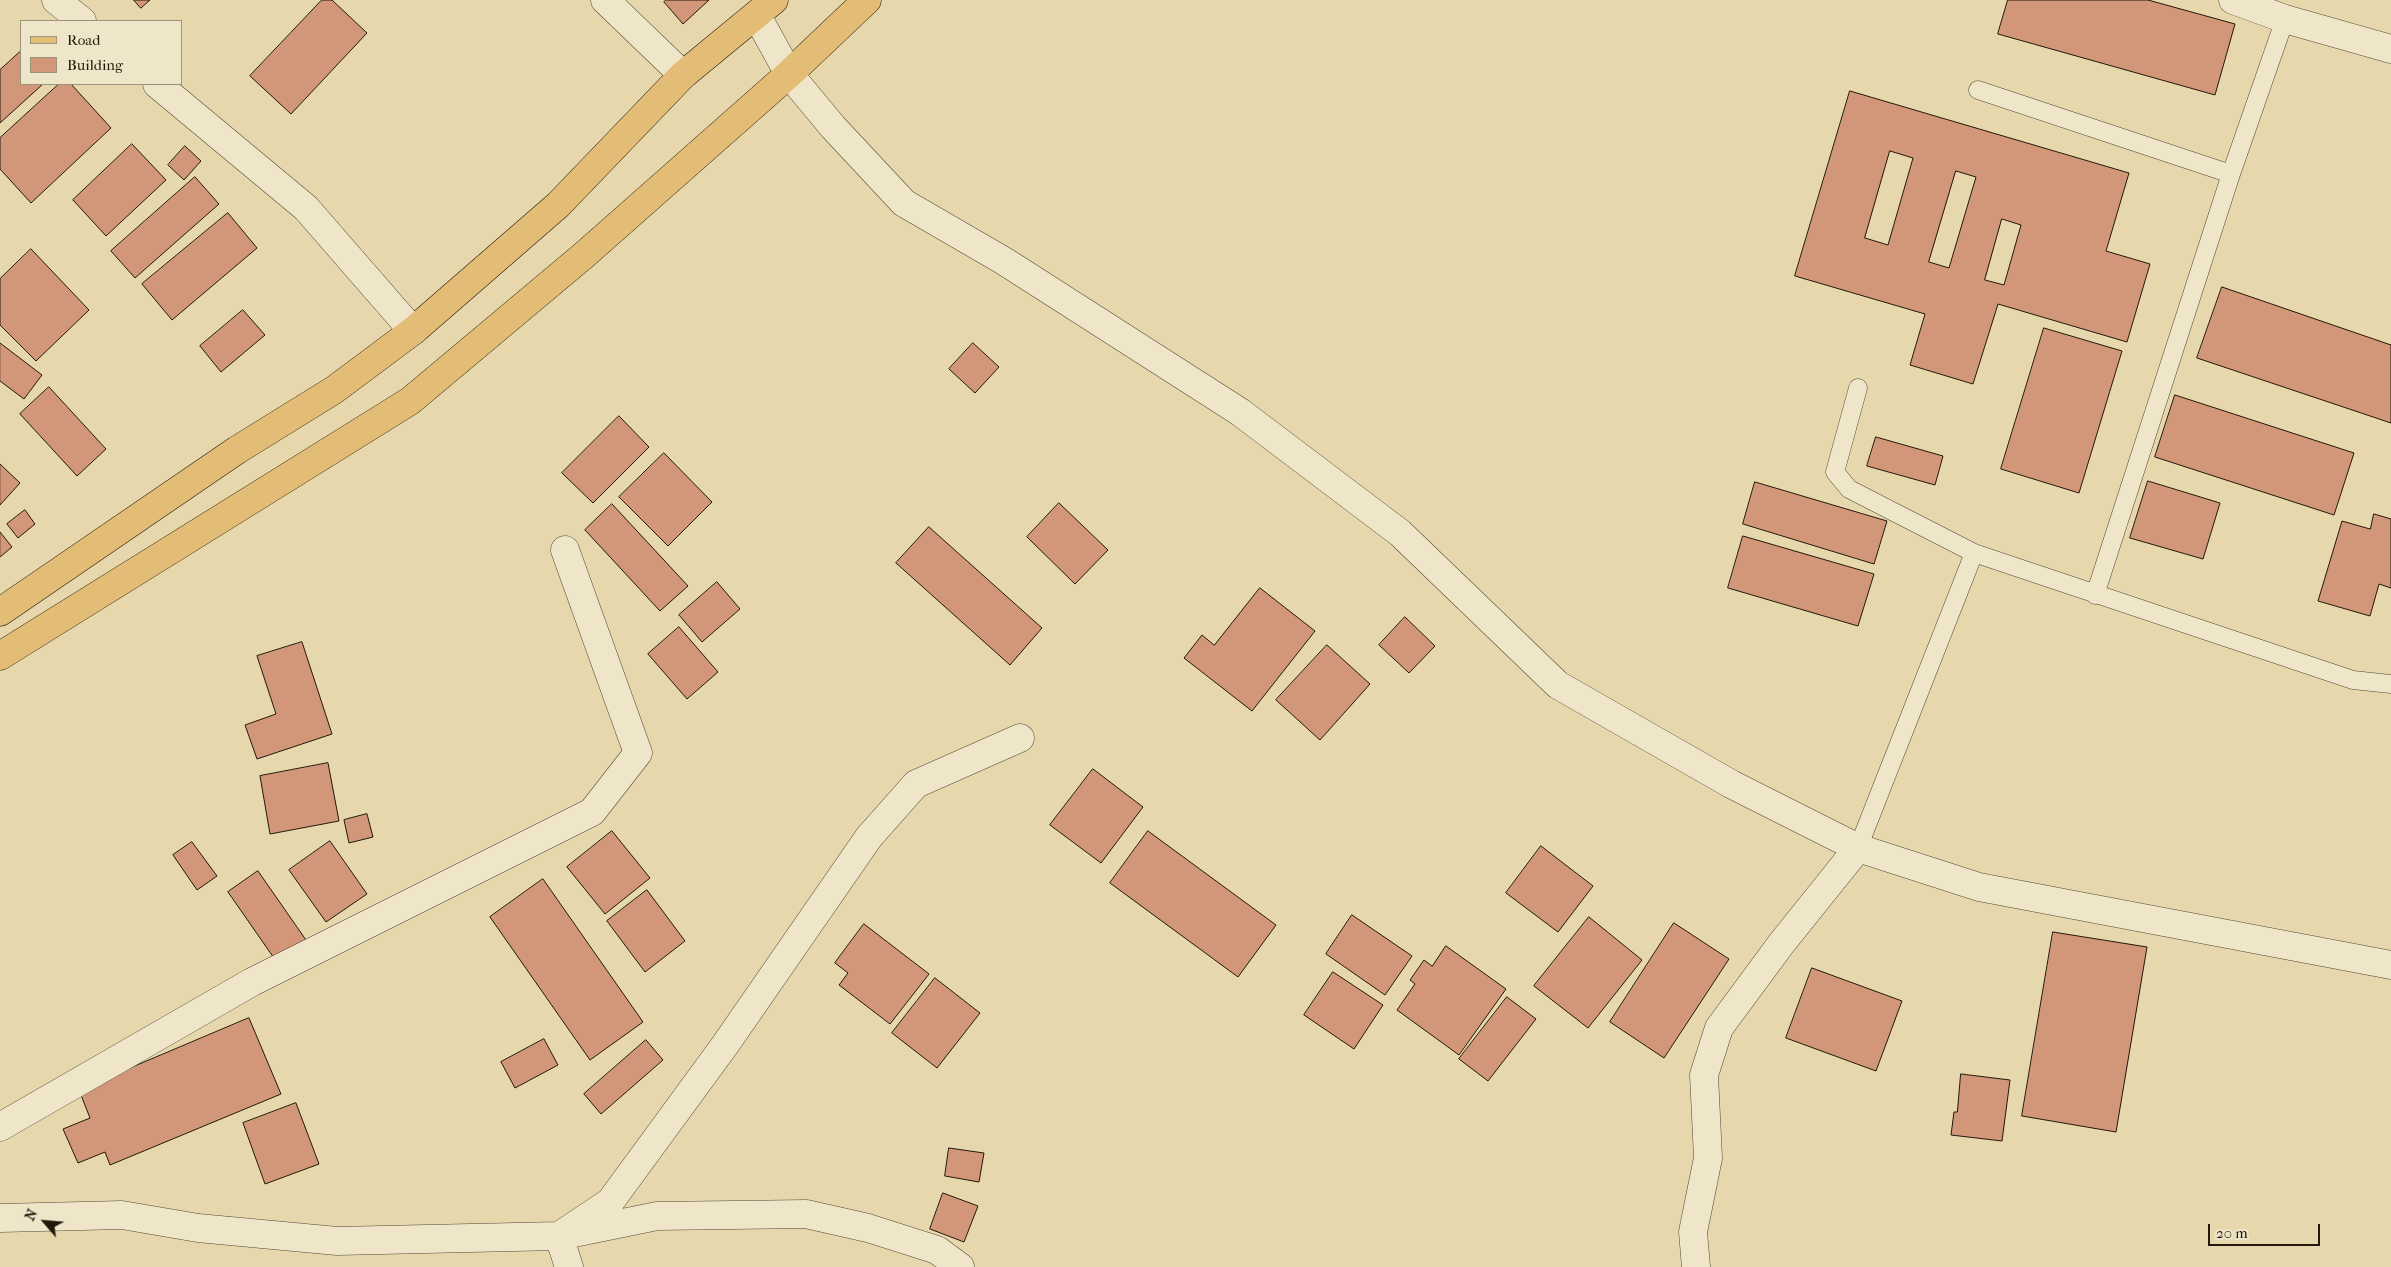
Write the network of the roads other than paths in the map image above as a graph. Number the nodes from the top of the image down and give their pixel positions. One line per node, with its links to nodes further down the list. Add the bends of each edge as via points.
1 (56, 0): 6 (street)
2 (605, 0): 10 (street)
3 (867, 0): 9 (main road)
4 (2233, 0): 7 (street)
5 (765, 8): 9 (street); 10 (main road)
6 (81, 20)
7 (2285, 20): 8 (street); 13 (lane)
8 (2391, 49)
9 (789, 74): 20 (main road, via 583,256 410,401); 23 (street, via 904,203 1004,261 1240,412 1400,533 1558,685 1730,784)
10 (683, 75): 14 (main road, via 558,205)
11 (158, 85): 14 (street, via 306,208)
12 (1978, 90): 13 (lane)
13 (2231, 174): 18 (lane)
14 (413, 331): 19 (main road, via 334,390 238,450)
15 (1858, 388): 17 (lane, via 1834,472 1841,483)
16 (565, 550): 25 (street, via 638,753 592,812 252,982)
17 (1974, 553): 18 (lane); 23 (lane)
18 (2096, 595): 21 (lane, via 2353,680)
19 (0, 612)
20 (0, 656)
21 (2391, 684)
22 (1020, 738): 27 (street, via 916,784 869,837 725,1045 610,1202)
23 (1858, 848): 24 (street, via 1979,887); 30 (street, via 1719,1028 1704,1075 1708,1158 1693,1232)
24 (2391, 965)
25 (0, 1127)
26 (0, 1218): 27 (street, via 122,1215 198,1228 337,1241)
27 (559, 1236): 28 (street); 29 (street, via 657,1216 806,1214 868,1228 937,1250)
28 (568, 1267)
29 (960, 1267)
30 (1696, 1267)

